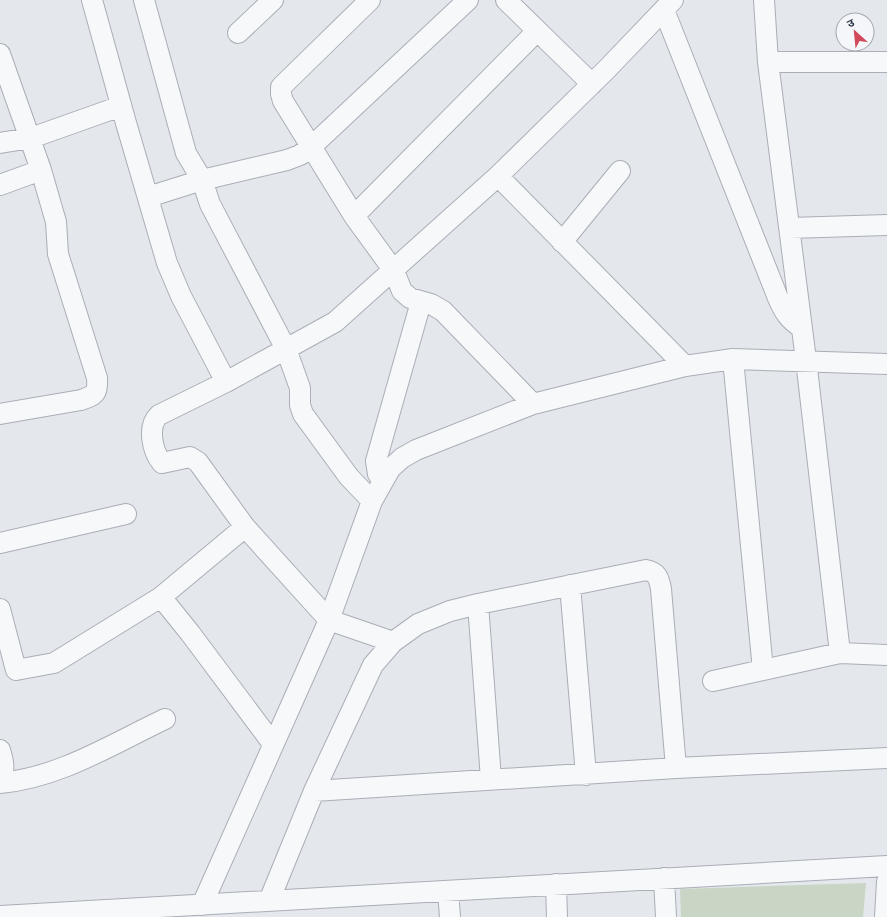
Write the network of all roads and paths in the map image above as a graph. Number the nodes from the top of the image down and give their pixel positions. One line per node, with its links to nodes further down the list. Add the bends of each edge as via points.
1 (92, 0): 15 (street)
2 (144, 0): 22 (street, via 186,153)
3 (273, 0): 10 (street)
4 (370, 0): 18 (street, via 281,87 283,101)
5 (468, 0): 18 (street)
6 (506, 0): 9 (street)
7 (764, 0): 12 (street)
8 (669, 5): 14 (street); 31 (street, via 784,313)
9 (537, 31): 14 (street); 25 (street)
10 (238, 33)
11 (0, 54): 16 (street)
12 (768, 62): 13 (street); 27 (street)
13 (887, 62)
14 (592, 84): 21 (street)
15 (121, 106): 16 (street); 24 (street)
16 (31, 138): 17 (street); 19 (street)
17 (0, 143)
18 (311, 147): 22 (street, via 287,160); 25 (street)
19 (41, 170): 23 (street); 39 (street, via 56,222 58,254 98,388 93,396 81,400)
20 (620, 171): 28 (street)
21 (498, 176): 28 (street); 29 (street)
22 (202, 180): 24 (street); 32 (street, via 210,204)
23 (0, 186)
24 (148, 196): 37 (street, via 167,263 181,296)
25 (354, 216): 29 (street)
26 (887, 225): 27 (street)
27 (789, 228): 31 (street)
28 (562, 242): 36 (street)
29 (394, 271): 30 (street, via 402,291 410,298); 32 (street, via 334,322)
30 (421, 302): 38 (street, via 431,304 452,318); 40 (street, via 376,461 378,474)
31 (802, 328): 34 (street)
32 (286, 349): 37 (street); 41 (street, via 300,388 303,414 349,478)
33 (733, 359): 34 (street); 36 (street); 53 (street)
34 (806, 360): 35 (street); 51 (street)
35 (887, 364)
36 (685, 366): 38 (street)
37 (226, 382): 43 (street, via 159,415 152,426 152,433 156,454 162,462 194,459)
38 (533, 404): 40 (street, via 416,450 402,458)
39 (0, 413)
40 (382, 480): 41 (street)
41 (372, 501): 49 (street)
42 (126, 514): 44 (street)
43 (245, 527): 46 (street); 49 (street)
44 (0, 543)
45 (570, 585): 47 (street); 59 (street, via 646,570 654,572 660,578); 60 (street)
46 (161, 597): 48 (street, via 54,663 16,670); 56 (street)
47 (478, 604): 50 (street, via 450,611 418,624); 61 (street)
48 (0, 609)
49 (329, 620): 50 (street); 56 (street)
50 (393, 642): 63 (street, via 373,665)
51 (840, 653): 52 (street); 53 (street)
52 (887, 655)
53 (763, 670): 54 (street)
54 (713, 681)
55 (165, 719): 62 (street, via 62,768 40,776)
56 (273, 744): 70 (street)
57 (0, 750): 62 (street, via 5,770)
58 (887, 758): 59 (street)
59 (676, 768): 60 (street)
60 (586, 775): 61 (street)
61 (491, 779): 63 (street)
62 (0, 783)
63 (314, 791): 69 (street)
64 (887, 866): 65 (street)
65 (664, 878): 67 (street); 75 (street)
66 (887, 882): 76 (street)
67 (556, 884): 68 (street); 74 (street)
68 (448, 890): 69 (street); 73 (street)
69 (269, 901): 70 (street)
70 (202, 905): 71 (street)
71 (74, 914): 72 (street)
72 (0, 916)
73 (450, 917)
74 (557, 917)
75 (666, 917)
76 (885, 917)

